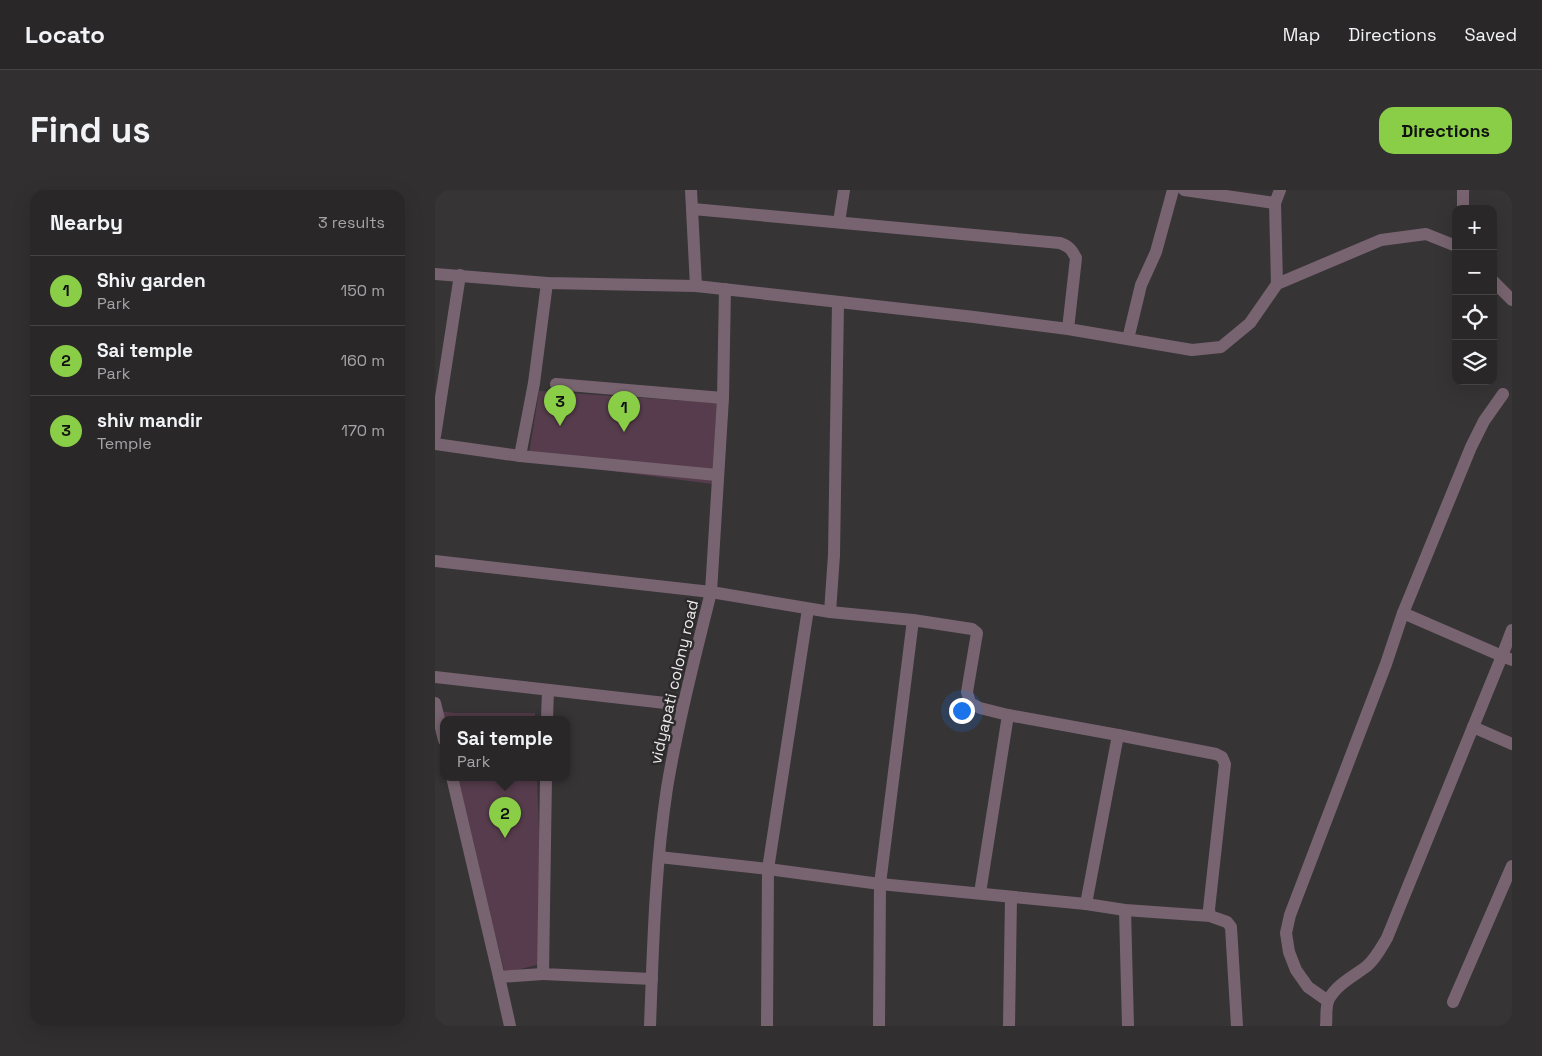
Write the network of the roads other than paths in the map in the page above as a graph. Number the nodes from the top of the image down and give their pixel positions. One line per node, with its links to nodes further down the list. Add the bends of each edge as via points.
1 (691, 190): 9 (street)
2 (844, 190): 10 (street)
3 (1173, 190): 22 (street, via 1156,252 1141,285)
4 (1184, 190): 7 (street)
5 (1280, 190): 7 (street)
6 (1463, 190): 8 (street)
7 (1275, 203): 15 (street)
8 (1463, 205)
9 (693, 209): 10 (street); 17 (street)
10 (839, 222): 21 (street, via 1067,245 1076,258)
11 (1452, 244): 15 (street, via 1426,234 1381,240)
12 (435, 274): 13 (street)
13 (460, 275): 14 (street); 26 (street)
14 (547, 283): 17 (street); 28 (street)
15 (1277, 284): 22 (street, via 1250,323 1221,347 1192,350)
16 (1497, 285): 19 (street)
17 (696, 286): 18 (street)
18 (725, 289): 20 (street); 25 (street)
19 (1512, 300)
20 (838, 302): 21 (street); 33 (street, via 834,555)
21 (1068, 329): 22 (street)
22 (1128, 339)
23 (556, 384): 25 (street)
24 (1503, 394): 34 (street, via 1471,447)
25 (723, 398): 29 (street)
26 (435, 436)
27 (435, 444): 28 (street)
28 (521, 456): 29 (street)
29 (717, 475): 31 (street)
30 (435, 561): 31 (street, vidyapati colony road)
31 (711, 592): 32 (street); 41 (street, vidyapati colony road)
32 (808, 609): 33 (street); 52 (street)
33 (830, 612): 35 (street)
34 (1403, 613): 37 (street); 63 (street, via 1286,933 1296,970)
35 (913, 620): 42 (street, via 973,629 977,633 967,692 970,703); 53 (street)
36 (1512, 630): 37 (street)
37 (1507, 658): 45 (street)
38 (435, 677): 39 (street)
39 (548, 690): 41 (street); 43 (street)
40 (435, 703): 44 (street)
41 (683, 705): 50 (street, vidyapati colony road, via 667,788)
42 (1008, 715): 46 (street); 54 (street)
43 (547, 716)
44 (440, 724)
45 (1473, 726): 47 (street); 63 (street, via 1387,938 1377,956 1337,989)
46 (1118, 735): 56 (street); 58 (street, via 1222,757 1225,764)
47 (1512, 744)
48 (453, 781): 60 (street)
49 (547, 781): 59 (street)
50 (659, 857): 52 (street); 61 (street, vidyapati colony road)
51 (1512, 866): 62 (street)
52 (768, 869): 53 (street); 66 (street)
53 (879, 884): 54 (street); 67 (street)
54 (980, 893): 55 (street)
55 (1011, 897): 56 (street); 68 (street)
56 (1086, 904): 57 (street)
57 (1125, 910): 58 (street); 69 (street)
58 (1210, 916): 70 (street, via 1227,922 1231,927)
59 (543, 974): 60 (street); 61 (street)
60 (499, 976): 64 (street)
61 (652, 979): 65 (street, vidyapati colony road)
62 (1453, 1002)
63 (1327, 1006): 71 (street)
64 (510, 1026)
65 (650, 1026)
66 (767, 1026)
67 (879, 1026)
68 (1009, 1026)
69 (1128, 1026)
70 (1237, 1026)
71 (1326, 1026)

